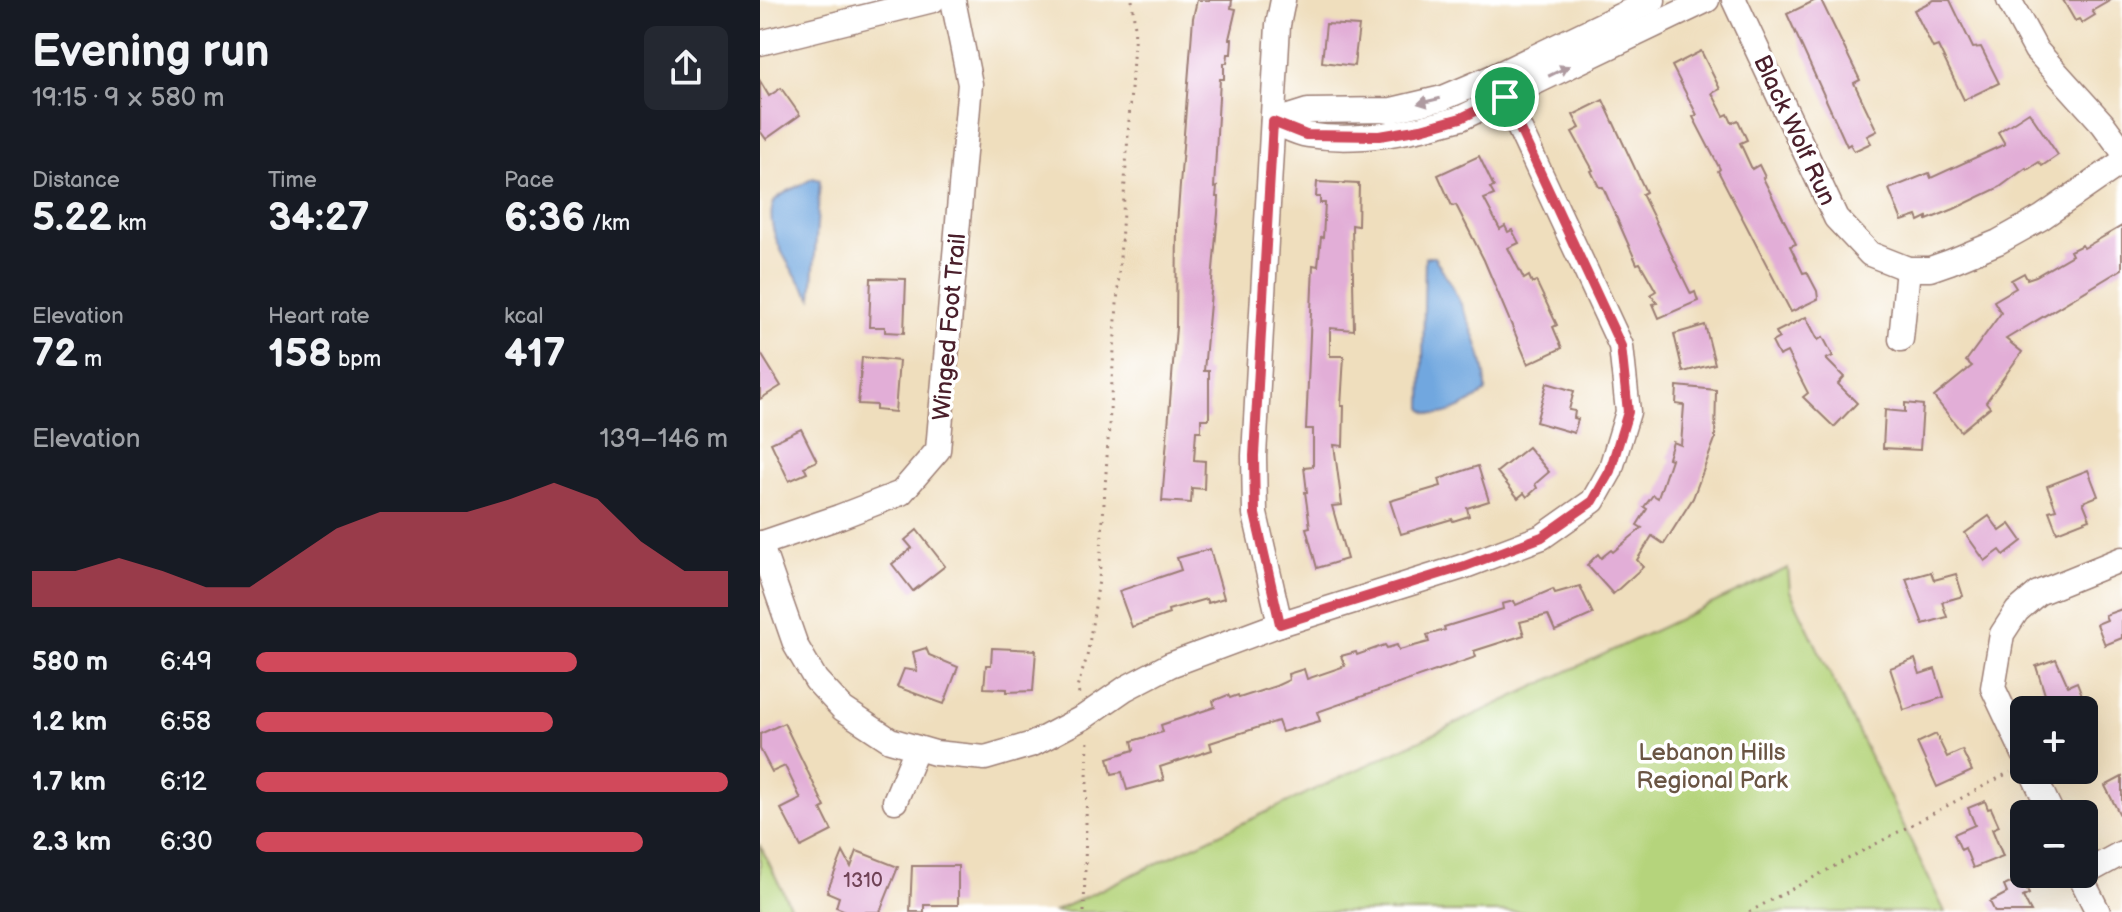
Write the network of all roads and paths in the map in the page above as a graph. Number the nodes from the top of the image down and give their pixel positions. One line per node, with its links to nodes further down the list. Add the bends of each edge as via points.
1 (933, 0): 9 (street)
2 (953, 0): 16 (street, Winged Foot Trail, via 970,84 938,450 901,493)
3 (1132, 0): 19 (path, via 1135,28 1099,580 1077,688)
4 (1283, 0): 11 (street)
5 (1653, 0): 10 (street)
6 (1707, 0): 10 (street, one-way to 6)
7 (1734, 0): 14 (street, Black Wolf Run, via 1836,218 1870,254)
8 (2009, 0): 12 (street, via 2036,50)
9 (760, 43)
10 (1500, 86): 11 (street, via 1392,110 1308,111); 18 (street, via 1621,346 1628,412 1610,471 1593,501 1542,537)
11 (1273, 122): 18 (street, via 1254,456 1255,514)
12 (2122, 150)
13 (2122, 162): 14 (street, via 1998,242 1930,269)
14 (1908, 269): 15 (street)
15 (1901, 339)
16 (760, 544): 21 (street, via 796,646 816,680 843,709 890,740)
17 (2122, 559): 20 (street, via 2038,593 2002,634 1993,688)
18 (1280, 624): 19 (street, via 1170,665)
19 (1084, 717): 21 (street, via 1033,744 985,758); 27 (path, via 1090,744)
20 (2010, 733)
21 (917, 748): 23 (street)
22 (2010, 771): 28 (path)
23 (895, 801)
24 (2122, 853): 25 (street)
25 (2098, 866)
26 (2086, 888): 29 (street)
27 (1084, 912)
28 (1749, 912)
29 (2098, 912)

